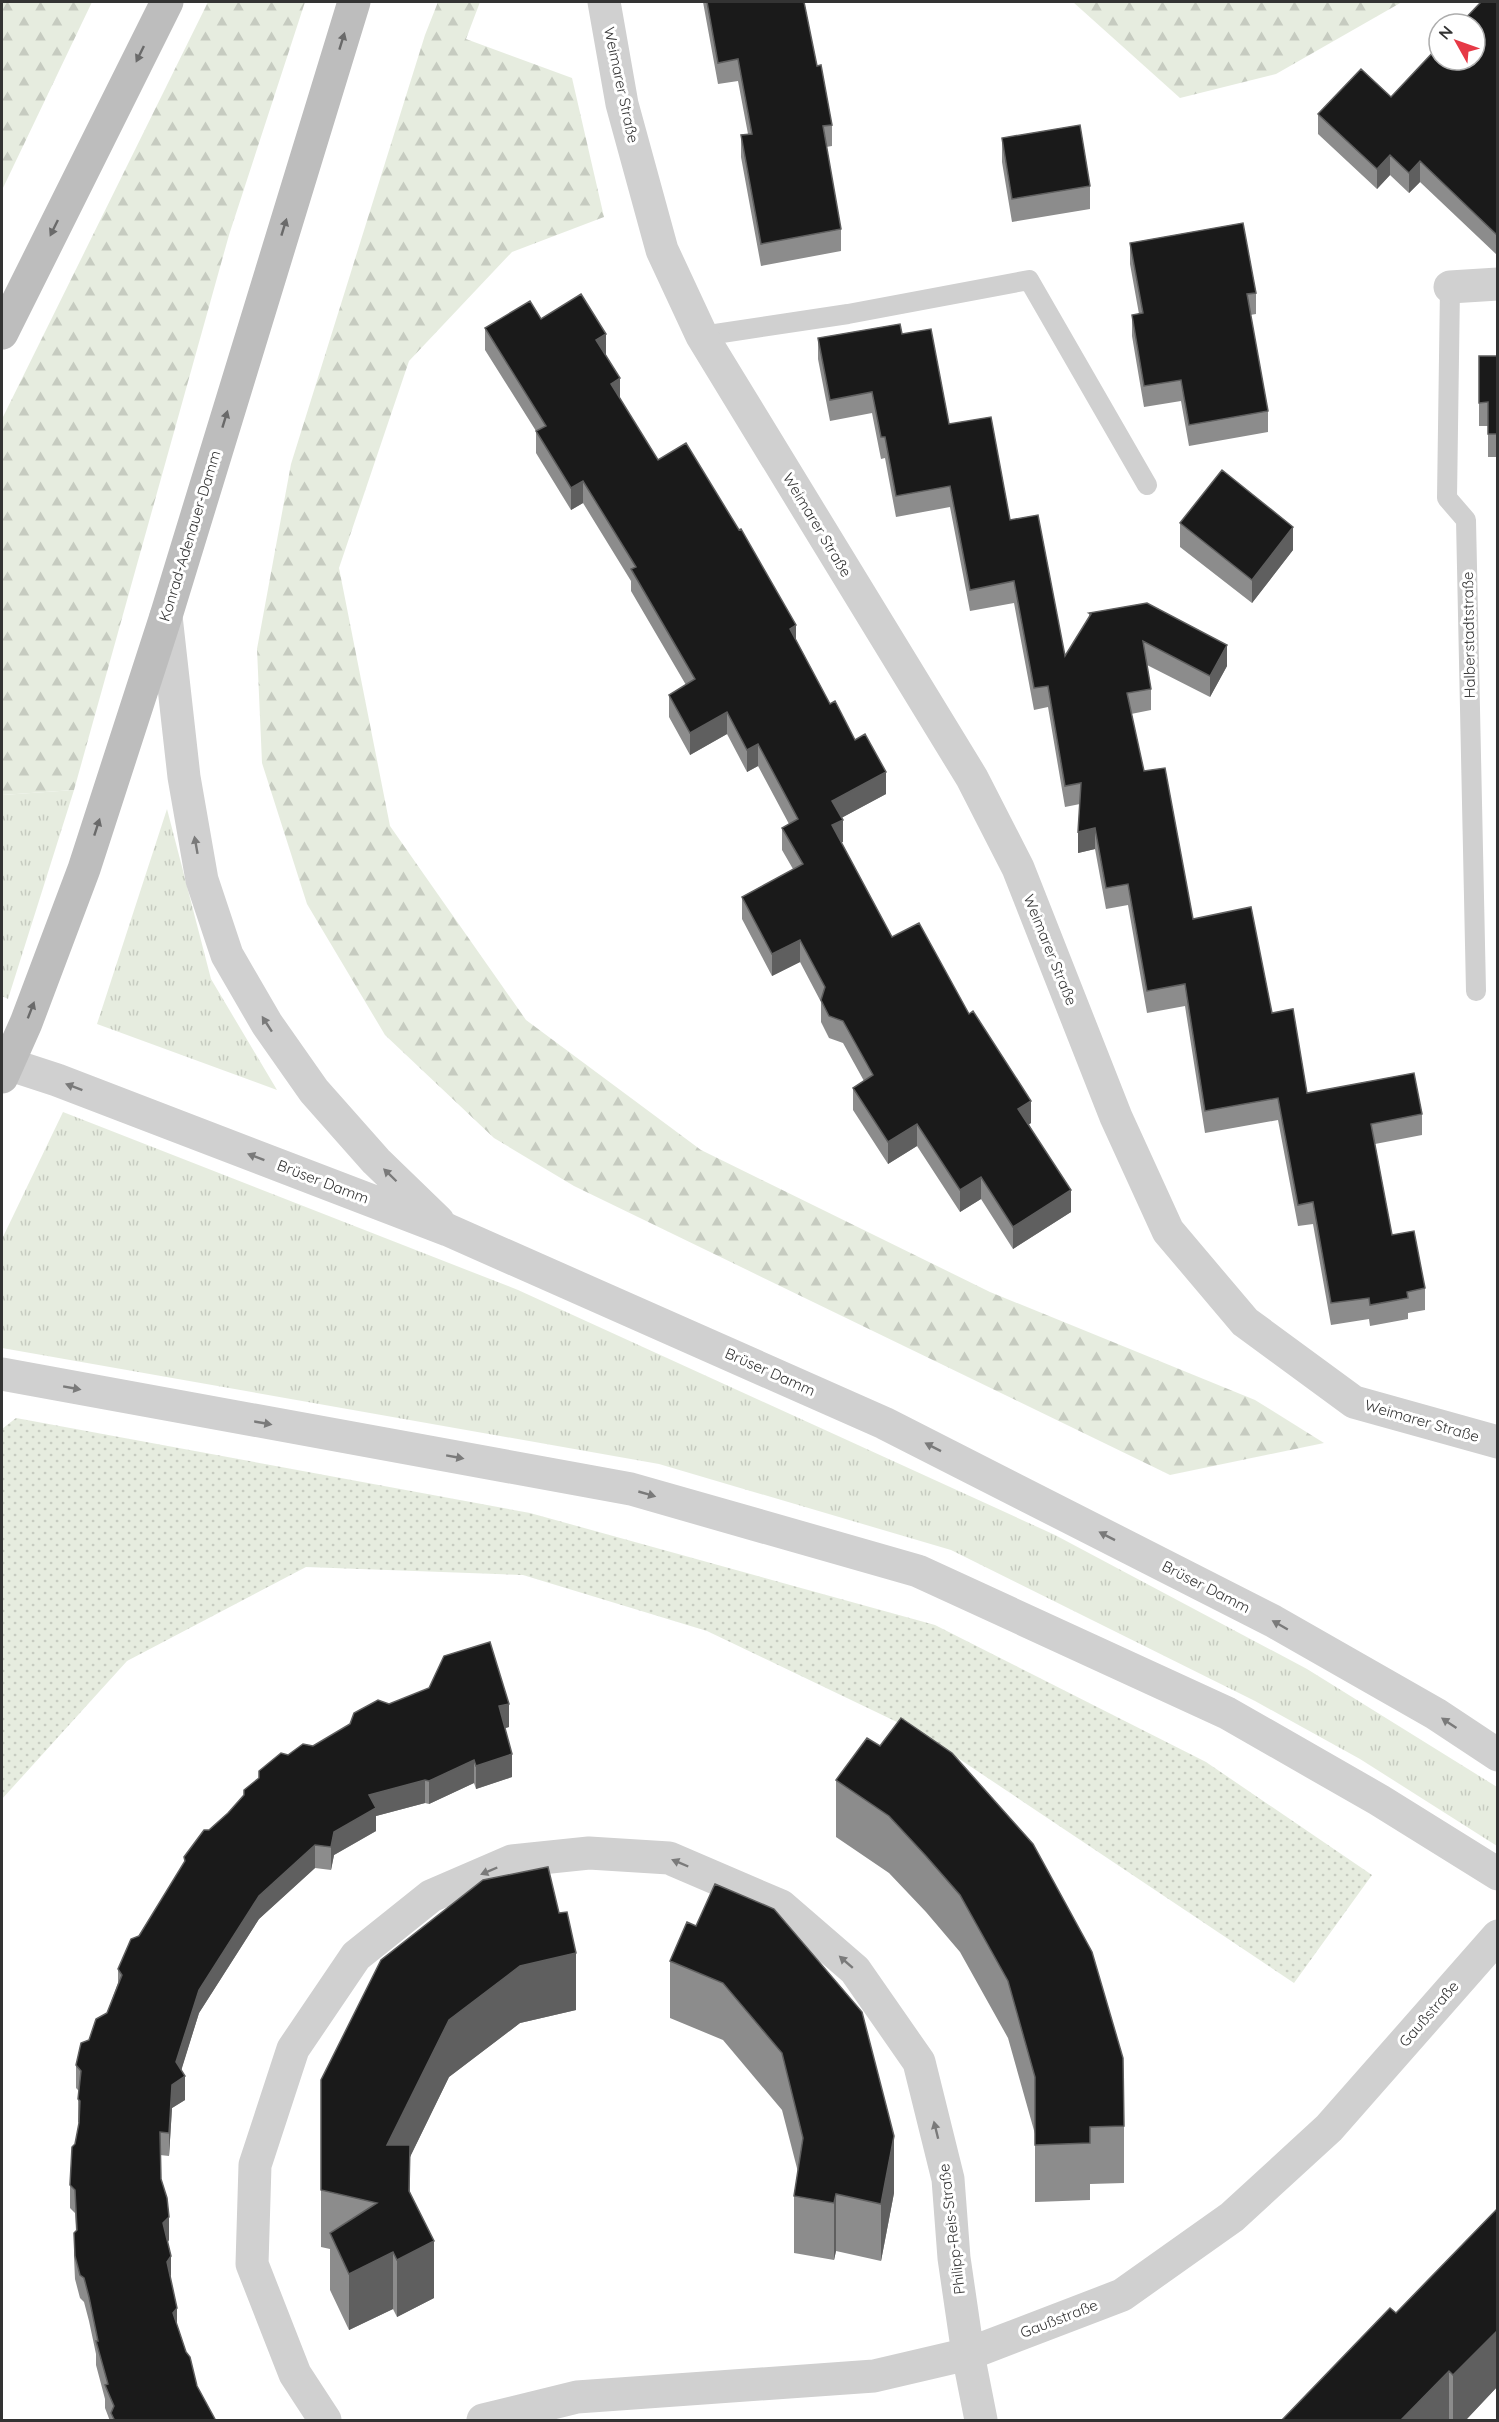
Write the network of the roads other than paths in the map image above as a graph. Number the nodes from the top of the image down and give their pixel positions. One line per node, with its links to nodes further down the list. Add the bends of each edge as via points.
1 (166, 2): 6 (main road, one-way to 6)
2 (354, 2): 9 (main road, Konrad-Adenauer-Damm, one-way to 2)
3 (604, 2): 7 (street, Weimarer Straße, via 622,104 662,250)
4 (1497, 284): 5 (street)
5 (1450, 287): 10 (lane, Halberstadtstraße, via 1447,498 1466,520)
6 (2, 333)
7 (702, 336): 8 (lane, via 1029,280); 14 (street, Weimarer Straße, via 972,778 1018,868 1116,1117 1168,1231 1245,1322 1354,1402)
8 (1147, 485)
9 (166, 616): 11 (main road, Konrad-Adenauer-Damm, one-way to 9, via 26,1023 84,869); 12 (street, one-way to 9, via 376,1161 314,1091 267,1024 227,955 202,880 184,777)
10 (1476, 991)
11 (4, 1068): 12 (street, Brüser Damm, one-way to 11, via 68,1084)
12 (447, 1230): 15 (street, Brüser Damm, one-way to 12, via 1436,1714 1273,1621 884,1423)
13 (6, 1378): 16 (street, one-way to 16, via 631,1489 918,1571 1227,1713 1379,1800)
14 (1497, 1442)
15 (1497, 1755)
16 (1497, 1874)
17 (1497, 1936): 18 (street, Gaußstraße, via 1329,2128 1232,2217 1122,2295)
18 (968, 2354): 19 (street, Philipp-Reis-Straße, one-way to 19, via 954,2258 948,2179 919,2062 855,1970 781,1906 669,1858 589,1853 512,1862 431,1896 356,1956 293,2049 255,2165 252,2264 295,2374); 20 (street, Gaußstraße, via 874,2376 577,2397); 21 (street, Philipp-Reis-Straße)
19 (325, 2421)
20 (483, 2421)
21 (981, 2421)

